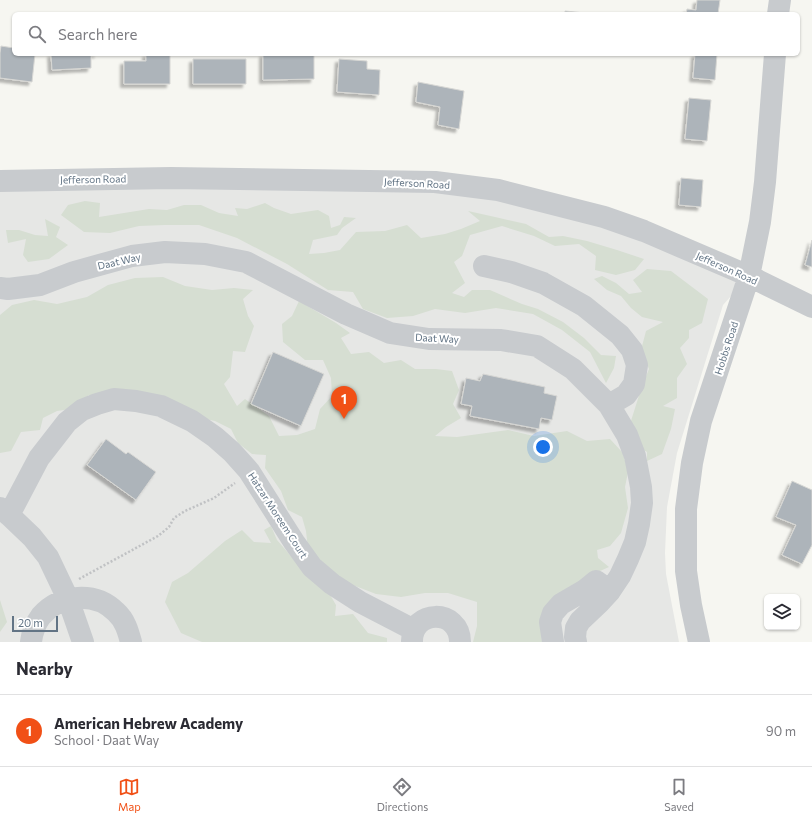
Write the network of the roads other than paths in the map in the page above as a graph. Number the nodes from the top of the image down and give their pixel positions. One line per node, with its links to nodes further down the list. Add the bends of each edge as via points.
1 (780, 0): 2 (street)
2 (778, 12)
3 (775, 56): 6 (street, Hobbs Road, via 765,182)
4 (0, 181): 6 (street, Jefferson Road, via 171,178 435,182 498,190 604,217 644,231)
5 (484, 266): 9 (street, via 511,272 542,284 584,306 620,335 632,350 636,366 634,384 626,395)
6 (749, 276): 8 (street, Jefferson Road); 20 (street, Hobbs Road, via 701,421 692,463 686,508 686,571)
7 (0, 288): 9 (street, Daat Way, via 40,285 74,272 132,256 165,252 205,254 246,262 346,314 390,333 429,339 501,340 536,346 573,369)
8 (812, 307)
9 (609, 404): 11 (street, Daat Way, via 627,435 635,456 642,503 635,542 620,576)
10 (4, 512): 12 (street, via 32,537 48,557); 13 (street, Hatzar Moreem Court, via 39,458 67,422 82,410 114,399 161,406 192,420 232,452 249,471 312,567 332,584)
11 (610, 591): 18 (street, via 596,581 561,604 553,613 550,622); 19 (street, Daat Way, via 580,621 576,628)
12 (65, 593): 14 (street, via 41,617 33,631); 15 (street); 16 (street, via 102,602 116,612 126,626)
13 (413, 636): 17 (street, via 418,623 425,619 441,617 454,625)
14 (31, 642)
15 (83, 642)
16 (131, 642)
17 (460, 642)
18 (553, 642)
19 (576, 642)
20 (697, 642)

